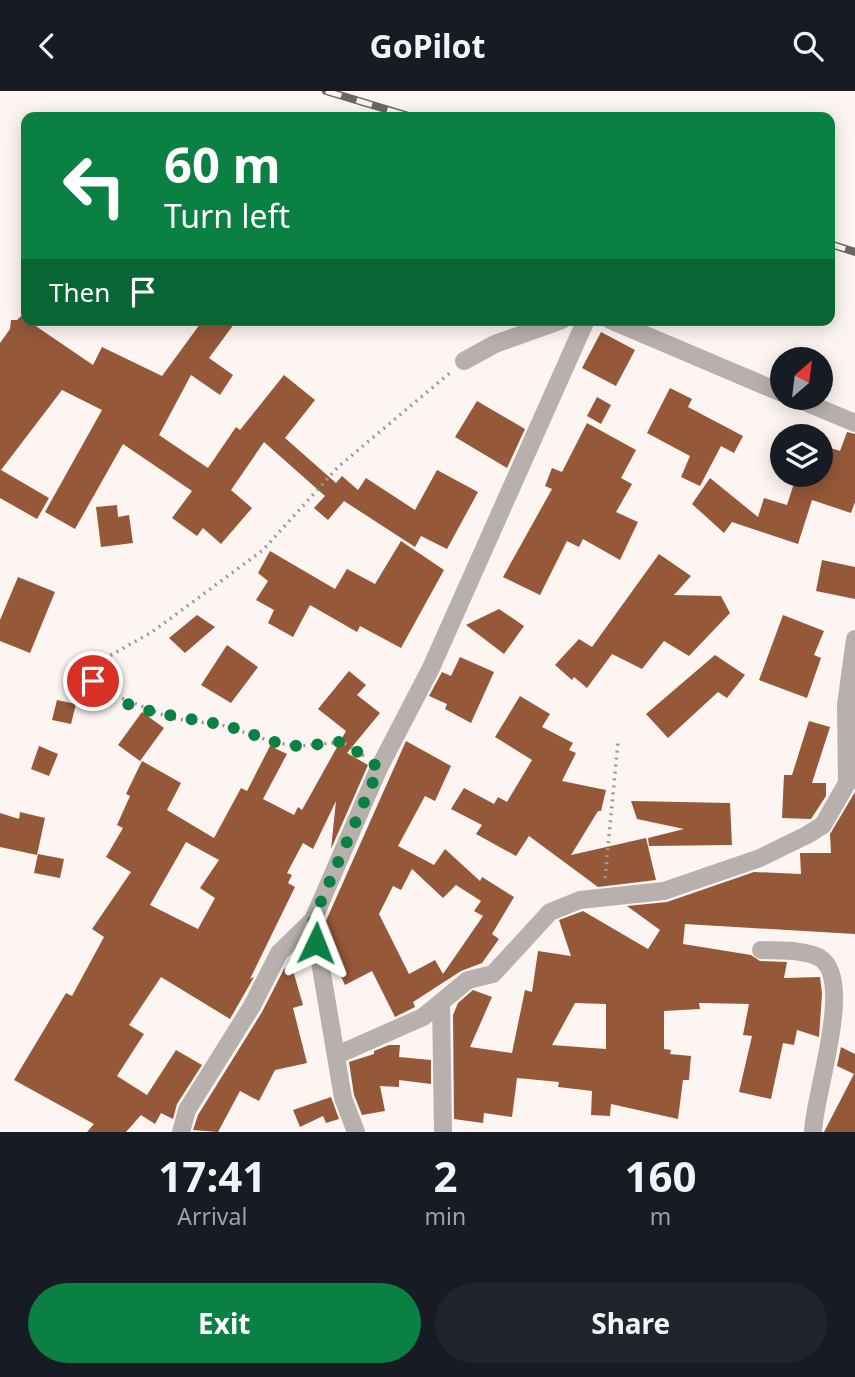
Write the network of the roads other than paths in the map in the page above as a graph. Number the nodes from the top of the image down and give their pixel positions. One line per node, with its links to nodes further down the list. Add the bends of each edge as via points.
1 (545, 326): 4 (street)
2 (583, 326): 10 (street)
3 (624, 326): 5 (street)
4 (464, 361)
5 (770, 388)
6 (824, 410): 7 (street)
7 (855, 423)
8 (855, 639): 9 (street, via 846,705)
9 (851, 780): 12 (street, via 822,825 780,849 664,891 580,900 550,912 504,966 493,975 461,984)
10 (313, 920): 13 (street); 14 (street, via 279,953 252,1006 187,1110)
11 (761, 950): 17 (street, via 806,953 820,958 835,976 835,1015)
12 (441, 1003): 13 (street, via 395,1032); 16 (street)
13 (337, 1055): 15 (street, via 343,1098)
14 (181, 1132)
15 (356, 1132)
16 (443, 1132)
17 (813, 1132)

